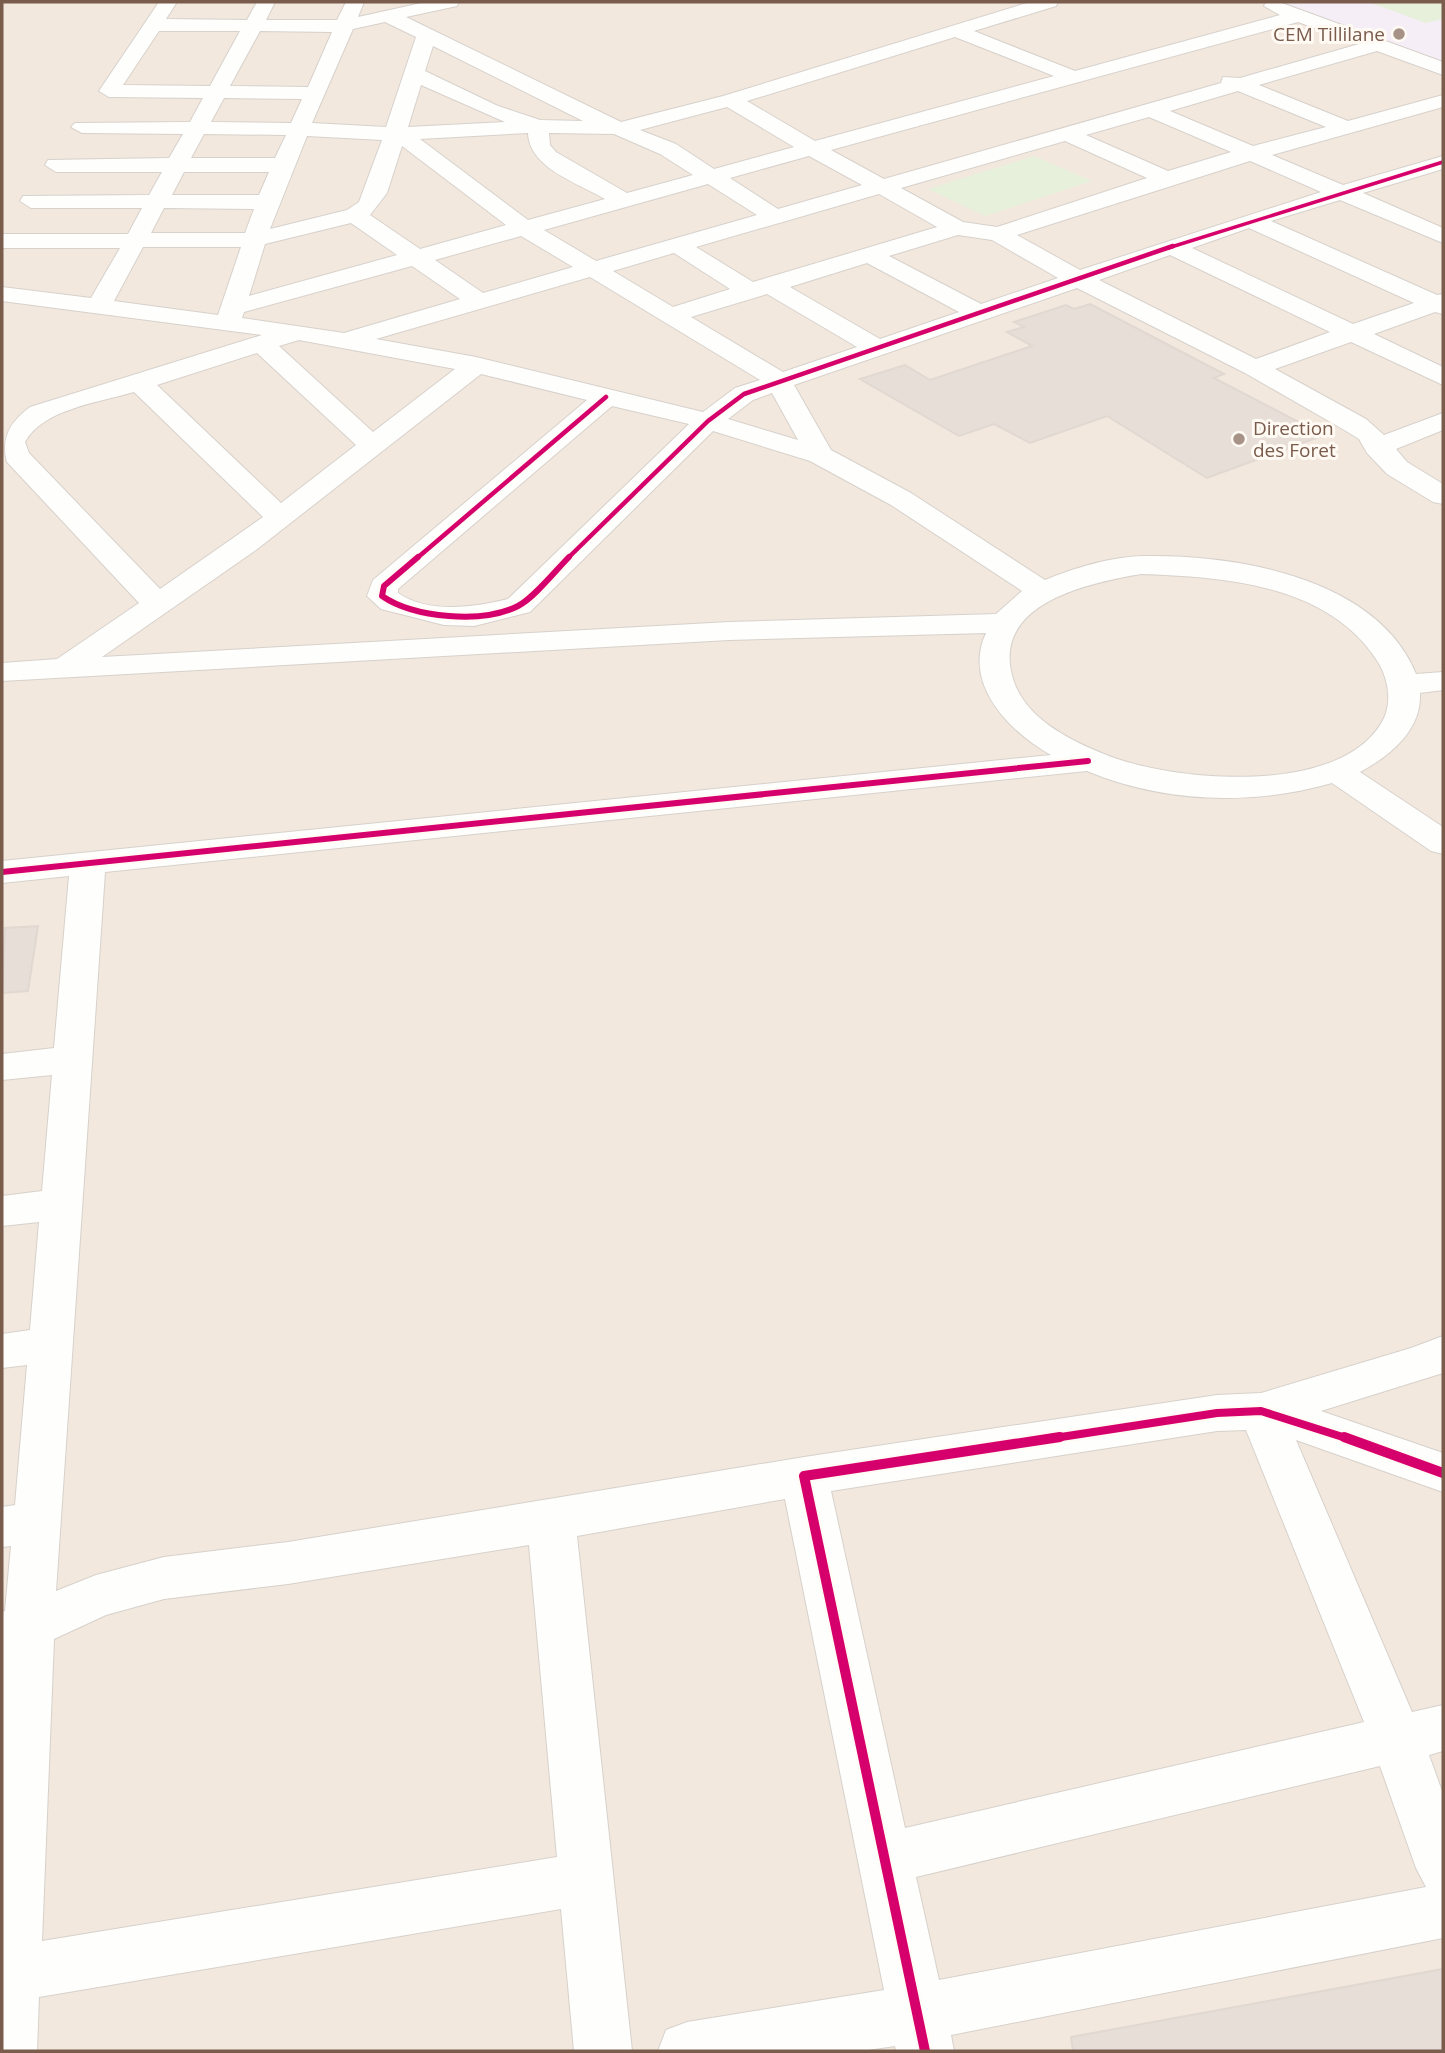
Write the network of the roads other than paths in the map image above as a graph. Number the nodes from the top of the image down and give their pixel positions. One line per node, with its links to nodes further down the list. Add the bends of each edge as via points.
1 (450, 2): 9 (street)
2 (1049, 2): 16 (street)
3 (1262, 2): 12 (street)
4 (172, 3): 13 (street)
5 (265, 3): 6 (street); 8 (street); 14 (street)
6 (236, 4)
7 (354, 4): 9 (street); 10 (street); 15 (street)
8 (289, 5)
9 (427, 5): 11 (street)
10 (327, 6)
11 (388, 16): 15 (street); 17 (street)
12 (1297, 16): 18 (street); 19 (street)
13 (154, 25): 14 (street); 26 (street)
14 (253, 26): 15 (street); 27 (street)
15 (342, 26): 28 (street)
16 (957, 31): 24 (street); 29 (street)
17 (426, 36): 23 (street); 37 (street)
18 (1378, 45): 21 (street); 25 (street)
19 (1163, 53): 20 (street); 24 (street)
20 (1188, 63)
21 (1443, 69)
22 (1212, 73): 25 (street)
23 (414, 74): 33 (street); 40 (street)
24 (1071, 76): 32 (street)
25 (1237, 84): 31 (street); 35 (street)
26 (109, 91): 27 (street); 34 (street)
27 (215, 92): 28 (street); 36 (street)
28 (312, 93): 38 (street)
29 (730, 100): 37 (street); 42 (street)
30 (1443, 101): 35 (street)
31 (1148, 109): 39 (street); 43 (street)
32 (940, 112): 41 (street); 42 (street)
33 (538, 126): 37 (street); 40 (street); 52 (street, via 539,146 548,157)
34 (82, 127): 36 (street); 45 (street)
35 (1345, 127): 43 (street)
36 (195, 128): 38 (street); 44 (street)
37 (622, 128): 48 (street, via 668,149)
38 (298, 129): 40 (street); 46 (street)
39 (1064, 133): 41 (street); 49 (street)
40 (396, 135): 56 (street, via 376,193); 59 (street)
41 (1016, 147): 50 (street)
42 (814, 150): 48 (street); 50 (street)
43 (1252, 152): 49 (street); 51 (street)
44 (175, 164): 45 (street); 46 (street); 54 (street)
45 (56, 165): 53 (street)
46 (283, 165): 55 (street)
47 (1438, 167): 51 (street)
48 (710, 176): 52 (street); 57 (street)
49 (1166, 178): 61 (street)
50 (884, 188): 57 (street); 60 (street)
51 (1342, 190): 58 (street); 62 (street)
52 (623, 200): 59 (street)
53 (31, 201): 54 (street); 65 (street)
54 (156, 201): 55 (street); 63 (street)
55 (267, 202): 64 (street)
56 (355, 215): 64 (street); 69 (street)
57 (777, 218): 66 (street)
58 (1250, 220): 67 (street); 75 (street)
59 (523, 227): 69 (street); 70 (street)
60 (957, 228): 61 (street); 68 (street)
61 (998, 234): 71 (street)
62 (1443, 236)
63 (135, 240): 64 (street); 65 (street); 76 (street)
64 (253, 240): 78 (street)
65 (2, 242)
66 (679, 246): 70 (street); 72 (street)
67 (1172, 247): 71 (street); 81 (street)
68 (869, 255): 72 (street); 77 (street)
69 (417, 258): 74 (street); 78 (street)
70 (596, 270): 74 (street); 79 (street)
71 (1078, 279): 77 (street); 86 (street)
72 (760, 288): 79 (street); 84 (street)
73 (2, 294): 76 (street)
74 (480, 302): 82 (street)
75 (1441, 304): 81 (street)
76 (100, 305): 78 (street)
77 (981, 314): 84 (street)
78 (231, 315): 80 (street)
79 (668, 316): 88 (street)
80 (299, 332): 82 (street); 83 (street)
81 (1352, 335): 86 (street); 87 (street)
82 (345, 340): 85 (street)
83 (262, 344): 89 (street); 93 (street)
84 (876, 347): 88 (street)
85 (476, 365): 90 (street); 93 (street)
86 (1254, 368): 94 (street, via 1369,433)
87 (1443, 377)
88 (778, 380): 91 (street, via 744,394); 95 (street)
89 (139, 382): 97 (street); 99 (street, via 38,413 19,428 11,442 17,456)
90 (606, 397): 91 (street); 91 (street, via 384,586 382,596 392,603 444,616 474,617 519,606)
91 (708, 421): 95 (street)
92 (1438, 429): 94 (street)
93 (373, 446): 97 (street)
94 (1377, 447): 96 (street, via 1398,468)
95 (820, 456): 98 (street, via 901,499)
96 (1443, 496)
97 (281, 518): 99 (street)
98 (1042, 591): 100 (street); 104 (street, via 1087,573 1141,565 1199,565 1258,575 1312,593 1357,619 1389,650)
99 (158, 605): 101 (street)
100 (1004, 623): 101 (street, via 729,631); 105 (street, via 993,650 996,680 1014,710 1044,737)
101 (65, 668): 102 (street)
102 (2, 672)
103 (1443, 681): 104 (street)
104 (1405, 685): 106 (street, via 1401,718 1378,748)
105 (1088, 761): 106 (street, via 1149,780 1216,789 1281,786); 108 (street)
106 (1337, 771): 107 (street)
107 (1443, 843)
108 (88, 863): 109 (street); 110 (street)
109 (2, 872)
110 (73, 1059): 111 (street); 112 (street)
111 (2, 1067)
112 (62, 1204): 113 (street); 114 (street)
113 (2, 1212)
114 (51, 1344): 115 (street); 121 (street)
115 (2, 1351)
116 (1443, 1353): 117 (street)
117 (1261, 1411): 118 (street); 119 (street, via 1217,1413); 123 (street)
118 (1443, 1473)
119 (804, 1476): 120 (street); 124 (street)
120 (551, 1521): 122 (street, via 164,1578 96,1596); 126 (street)
121 (19, 1525): 122 (street)
122 (15, 1630): 128 (street)
123 (1420, 1734): 124 (street); 125 (street)
124 (885, 1858): 130 (street)
125 (1443, 1868)
126 (584, 1879): 129 (street); 132 (street)
127 (1443, 1912): 130 (street)
128 (8, 1920): 129 (street)
129 (12, 1974): 131 (street)
130 (922, 2032): 133 (street)
131 (8, 2051)
132 (603, 2051)
133 (687, 2051)

